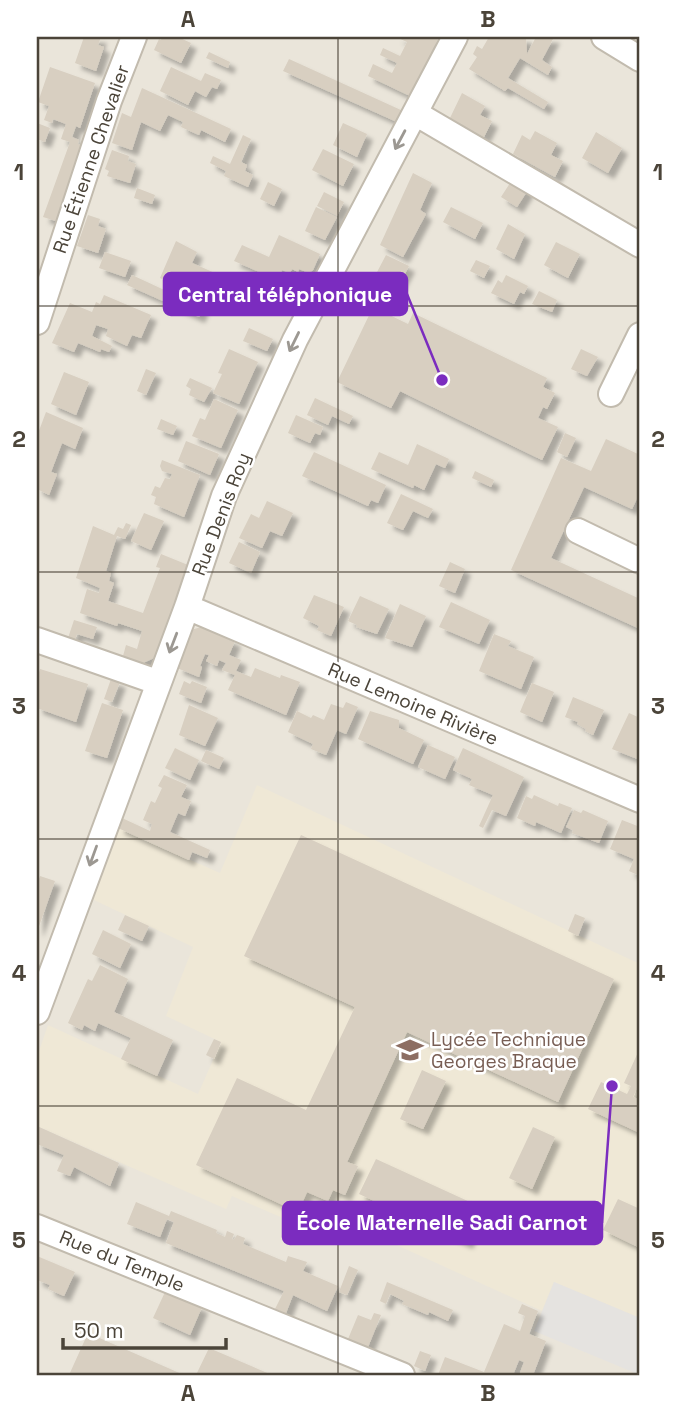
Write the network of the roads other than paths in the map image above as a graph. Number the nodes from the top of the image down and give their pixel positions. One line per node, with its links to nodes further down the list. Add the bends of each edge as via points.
1 (134, 37): 7 (street, Rue Étienne Chevalier)
2 (455, 37): 5 (street, Rue Denis Roy)
3 (604, 37): 4 (street)
4 (640, 59)
5 (415, 113): 6 (street); 12 (street, Rue Denis Roy, one-way to 12, via 295,340 224,496)
6 (640, 245)
7 (37, 322)
8 (640, 335): 9 (street)
9 (611, 394)
10 (578, 531): 11 (street)
11 (640, 561)
12 (187, 607): 14 (street, Rue Denis Roy, one-way to 14); 15 (street, Rue Lemoine Rivière)
13 (37, 640): 14 (street)
14 (157, 682): 16 (street, Rue Denis Roy, one-way to 16)
15 (640, 800)
16 (37, 1012)
17 (37, 1227): 18 (street, Rue du Temple)
18 (402, 1375)

